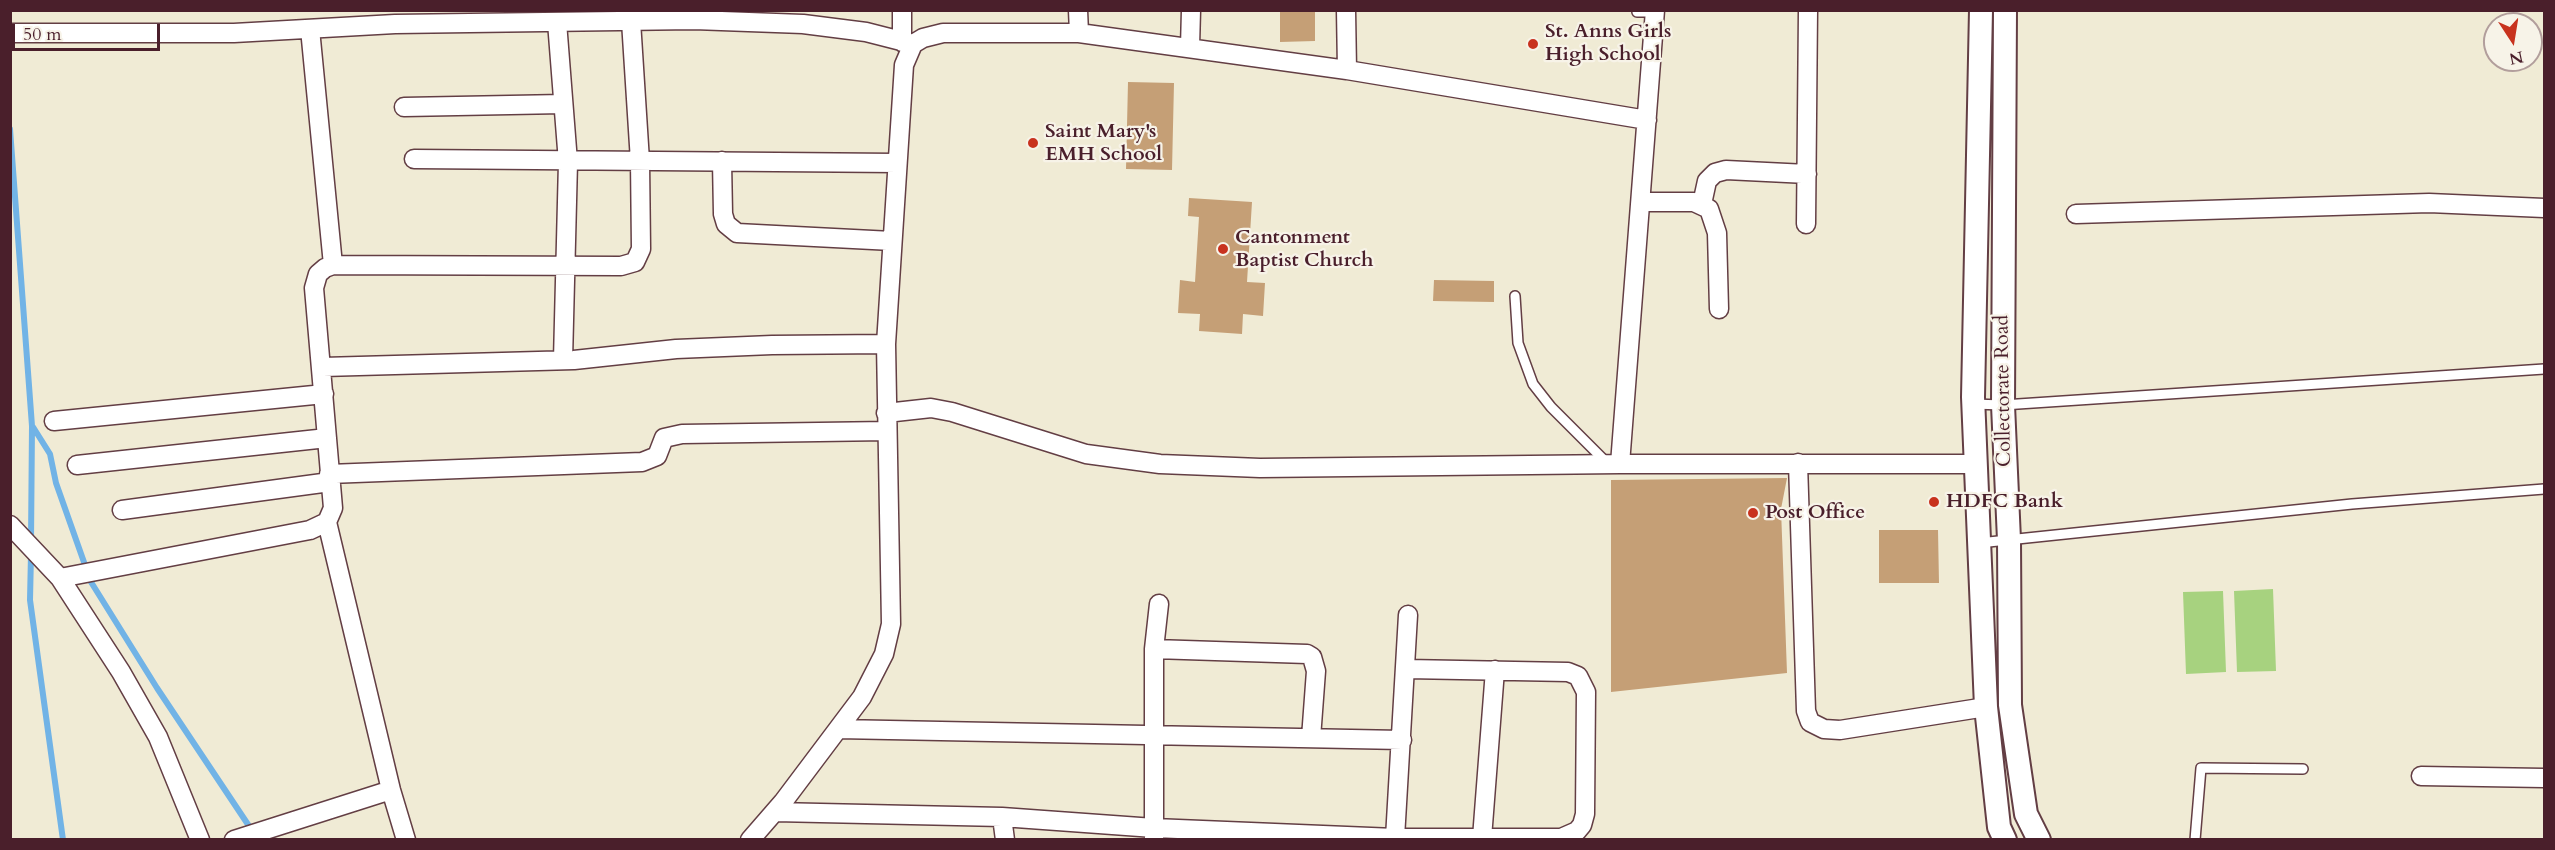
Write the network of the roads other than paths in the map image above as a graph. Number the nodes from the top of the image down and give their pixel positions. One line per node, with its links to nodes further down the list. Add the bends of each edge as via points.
1 (902, 10): 18 (street)
2 (1078, 10): 17 (street)
3 (1191, 10): 19 (street)
4 (1346, 10): 20 (street)
5 (1808, 10): 29 (street)
6 (1981, 10): 45 (street, Collectorate Road)
7 (2005, 10): 46 (street, Collectorate Road)
8 (1655, 11): 9 (lane); 23 (street)
9 (1636, 12)
10 (683, 15): 12 (street); 13 (street)
11 (395, 17): 14 (street); 15 (street)
12 (803, 17): 18 (street)
13 (631, 21): 14 (street); 25 (street)
14 (557, 22): 21 (street)
15 (310, 29): 16 (street); 37 (street)
16 (14, 33)
17 (1078, 33): 18 (street, via 943,33); 19 (street)
18 (907, 43): 28 (street)
19 (1190, 47): 20 (street)
20 (1347, 70): 23 (street)
21 (563, 104): 22 (street); 27 (street)
22 (404, 106)
23 (1647, 120): 30 (street)
24 (414, 159): 27 (street)
25 (640, 161): 26 (street); 27 (street); 36 (street, via 639,257 621,266)
26 (722, 161): 28 (street); 35 (street, via 723,214 726,224 737,233)
27 (568, 162): 36 (street)
28 (897, 164): 35 (street)
29 (1807, 174): 31 (street, via 1726,170 1715,173 1709,178); 34 (street)
30 (1641, 201): 31 (street); 50 (street)
31 (1702, 204): 39 (street, via 1713,218 1717,233)
32 (2544, 208): 33 (street, via 2429,203)
33 (2076, 214)
34 (1806, 224)
35 (892, 241): 40 (street)
36 (566, 264): 37 (street); 41 (street)
37 (333, 265): 42 (street, via 318,274 315,281)
38 (1515, 296): 50 (lane, via 1518,343 1533,384 1551,407)
39 (1719, 309)
40 (886, 344): 41 (street, via 676,349); 48 (street)
41 (563, 360): 42 (street)
42 (323, 367): 44 (street)
43 (2544, 369): 46 (lane)
44 (324, 394): 47 (street); 49 (street)
45 (1973, 404): 46 (lane); 52 (street, Collectorate Road)
46 (2003, 405): 59 (street, Collectorate Road)
47 (54, 421)
48 (886, 422): 50 (street, via 931,408 1086,454 1160,464 1260,468); 54 (street, via 682,434 664,438 657,456 642,462); 68 (street, via 891,624 884,654 862,697)
49 (327, 438): 53 (street); 54 (street)
50 (1614, 464): 51 (street)
51 (1798, 464): 52 (street); 67 (street, via 1807,718 1815,726 1840,730)
52 (1976, 464): 60 (street, Collectorate Road)
53 (77, 465)
54 (329, 478): 56 (street); 57 (street, via 333,508)
55 (2544, 489): 59 (lane, via 2352,504)
56 (122, 510)
57 (327, 522): 61 (street, via 310,531); 75 (street)
58 (15, 530): 61 (street, via 42,559)
59 (2009, 540): 60 (lane); 91 (street, Collectorate Road, via 2010,705 2026,814)
60 (1979, 543): 67 (street, Collectorate Road)
61 (67, 576): 86 (street, via 158,737)
62 (1159, 604): 64 (street)
63 (1408, 615): 65 (street)
64 (1154, 649): 69 (street); 70 (street, via 1307,654 1312,657 1316,671)
65 (1407, 669): 66 (street); 71 (street)
66 (1495, 670): 80 (street, via 1568,672 1584,683 1585,814 1582,825); 85 (street)
67 (1986, 707): 90 (street, Collectorate Road, via 1999,827)
68 (838, 729): 69 (street); 76 (street)
69 (1154, 735): 70 (street); 78 (street)
70 (1311, 738): 71 (street)
71 (1402, 740): 83 (street)
72 (2303, 769): 92 (lane, via 2201,768)
73 (2421, 776): 74 (street)
74 (2544, 778)
75 (391, 790): 81 (street); 87 (street)
76 (775, 812): 77 (street); 88 (street)
77 (1002, 817): 78 (street); 89 (street)
78 (1154, 834): 79 (street)
79 (1246, 836): 82 (street)
80 (1571, 837): 85 (street)
81 (237, 838)
82 (1343, 838): 83 (street)
83 (1395, 838): 84 (street)
84 (1425, 839): 85 (street)
85 (1493, 839)
86 (200, 840)
87 (406, 840)
88 (750, 840)
89 (1005, 840)
90 (2005, 840)
91 (2039, 840)
92 (2195, 840)

